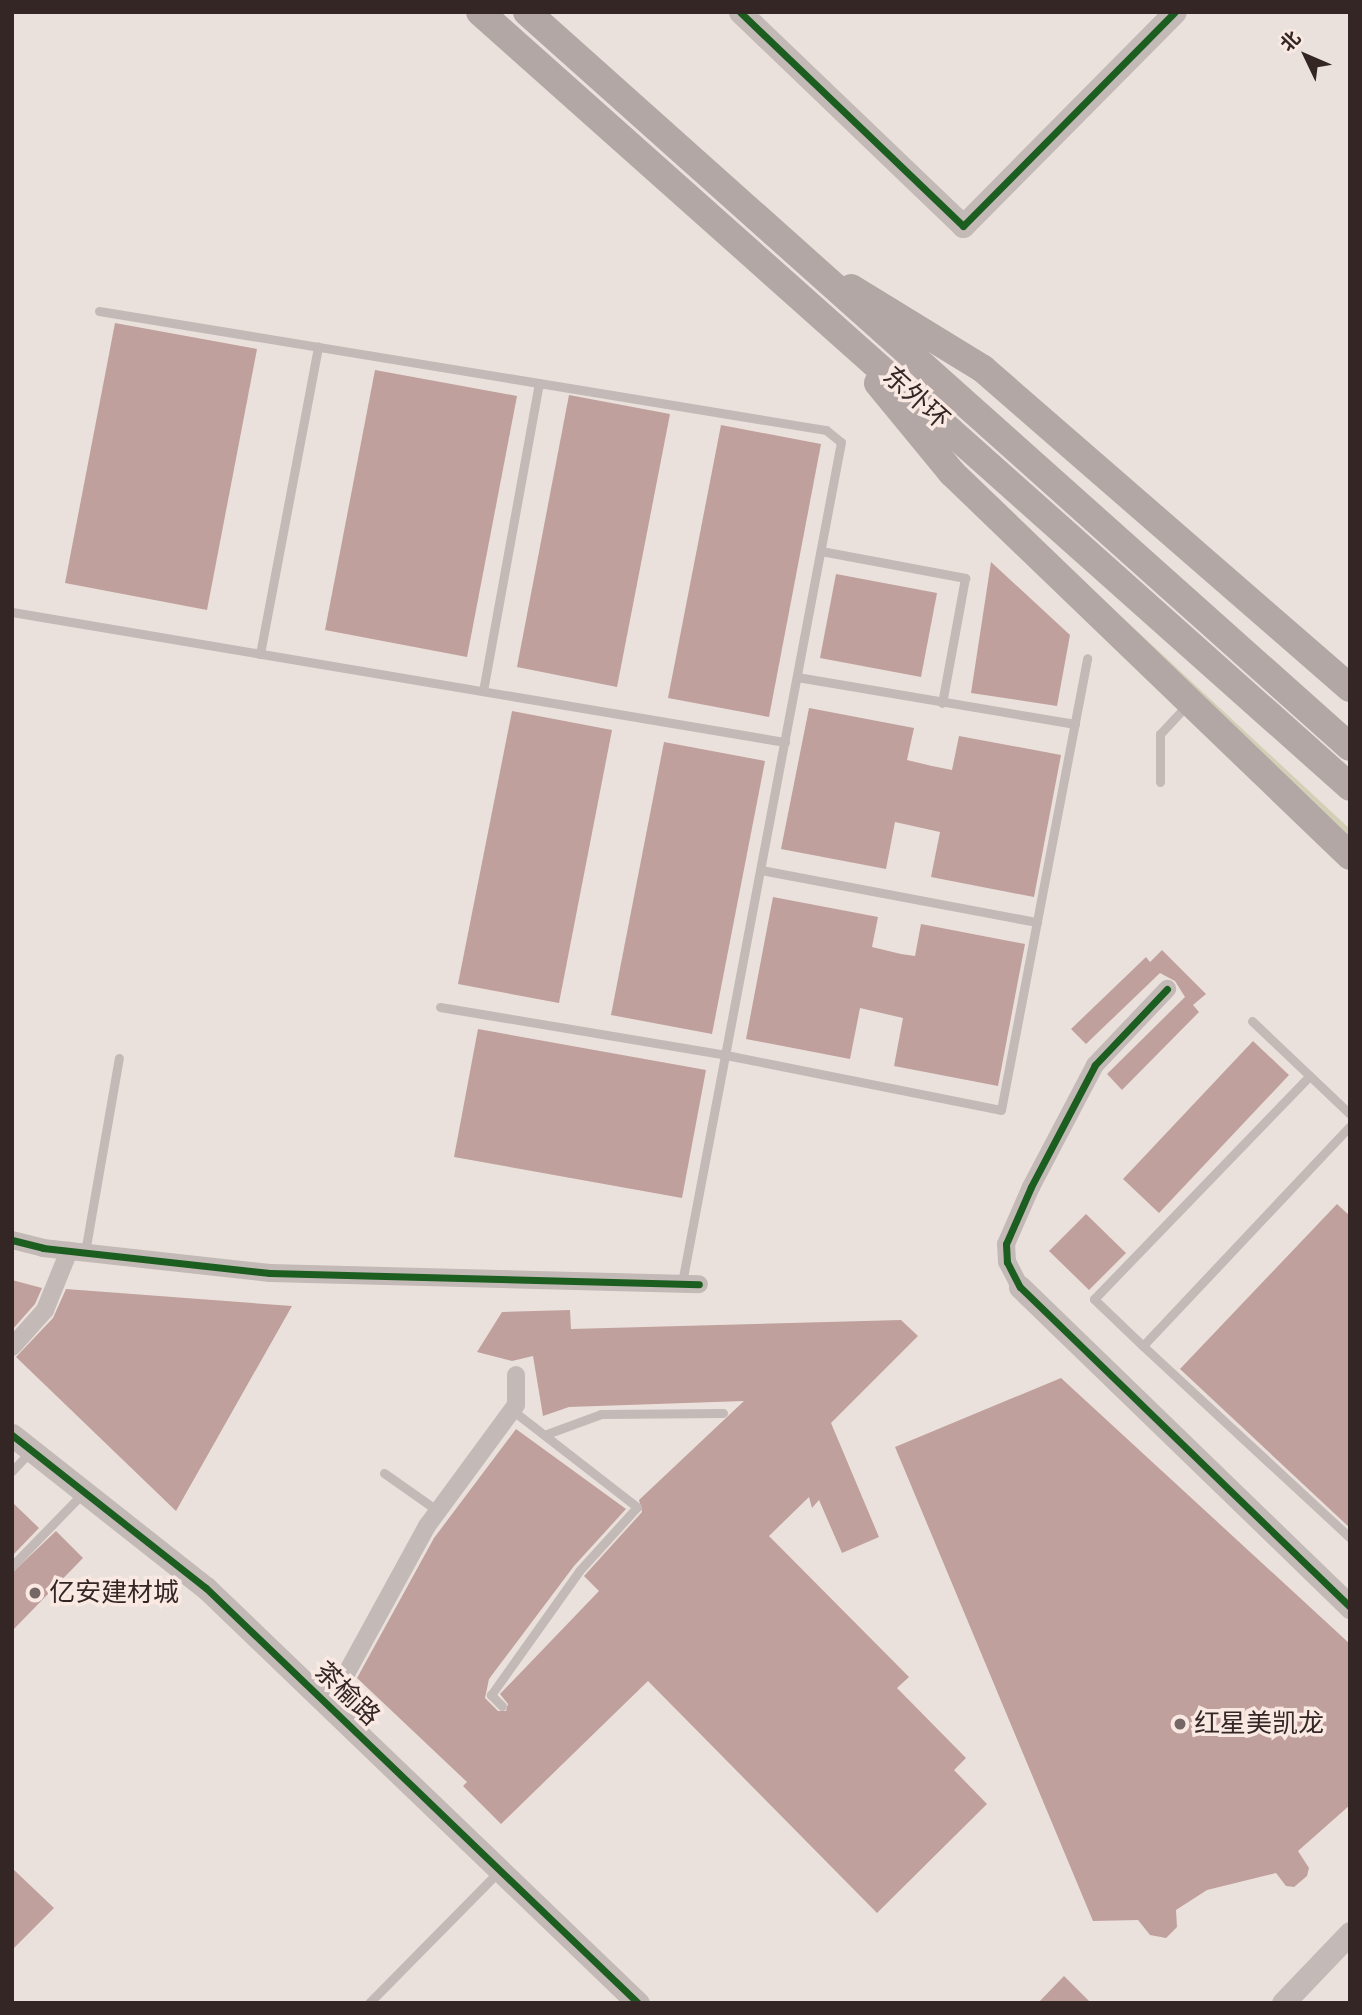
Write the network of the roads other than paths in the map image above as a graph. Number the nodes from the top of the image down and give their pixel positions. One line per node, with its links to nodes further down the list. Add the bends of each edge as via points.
1 (480, 12): 5 (main road, 东外环)
2 (527, 12): 5 (main road, 东外环)
3 (740, 12): 4 (street, via 963,226)
4 (1175, 12)
5 (783, 261): 14 (main road, via 983,369); 17 (main road, via 952,473); 20 (main road); 22 (main road, 东外环)
6 (99, 311): 7 (lane)
7 (318, 346): 8 (lane); 11 (lane)
8 (539, 383): 9 (lane, via 826,430 841,442); 15 (lane)
9 (821, 551): 13 (lane); 16 (lane, via 965,578)
10 (12, 612): 11 (lane)
11 (260, 654): 15 (lane)
12 (1087, 658): 18 (lane)
13 (797, 677): 16 (lane); 19 (lane)
14 (1350, 688)
15 (483, 691): 19 (lane)
16 (942, 703): 18 (lane)
17 (1188, 704): 21 (lane, via 1160,734); 23 (main road)
18 (1075, 724): 25 (lane)
19 (785, 743): 24 (lane)
20 (1350, 747)
21 (1160, 782)
22 (1350, 787)
23 (1350, 856)
24 (761, 870): 25 (lane); 29 (lane)
25 (1037, 922): 29 (lane, via 1001,1110)
26 (1167, 989): 37 (street, via 1095,1065 1031,1187 1006,1244 1007,1262)
27 (440, 1007): 29 (lane)
28 (1252, 1021): 31 (lane)
29 (726, 1055): 36 (lane)
30 (119, 1058): 35 (lane)
31 (1309, 1076): 32 (lane); 38 (lane, via 1094,1299)
32 (1350, 1114)
33 (1350, 1126): 38 (lane)
34 (12, 1240): 35 (street)
35 (77, 1252): 36 (street, via 270,1273); 39 (street, via 45,1310)
36 (691, 1283)
37 (1020, 1287): 52 (street)
38 (1143, 1346): 50 (lane)
39 (12, 1347)
40 (516, 1375): 41 (street)
41 (512, 1410): 44 (lane); 49 (street)
42 (723, 1413): 44 (lane, via 601,1414)
43 (12, 1434): 45 (street, 茶榆路)
44 (544, 1435): 54 (lane, via 637,1507 579,1571 491,1695)
45 (32, 1450): 46 (lane); 48 (street, 茶榆路)
46 (12, 1471)
47 (384, 1473): 49 (lane)
48 (84, 1492): 51 (lane); 53 (street, 茶榆路, via 206,1588)
49 (438, 1511): 53 (street, via 346,1674)
50 (1350, 1538)
51 (12, 1566)
52 (1350, 1607)
53 (324, 1701): 55 (street, 茶榆路)
54 (502, 1706)
55 (500, 1869): 57 (lane); 58 (street, 茶榆路)
56 (1350, 1933): 59 (street)
57 (369, 2003)
58 (638, 2003)
59 (1283, 2003)

